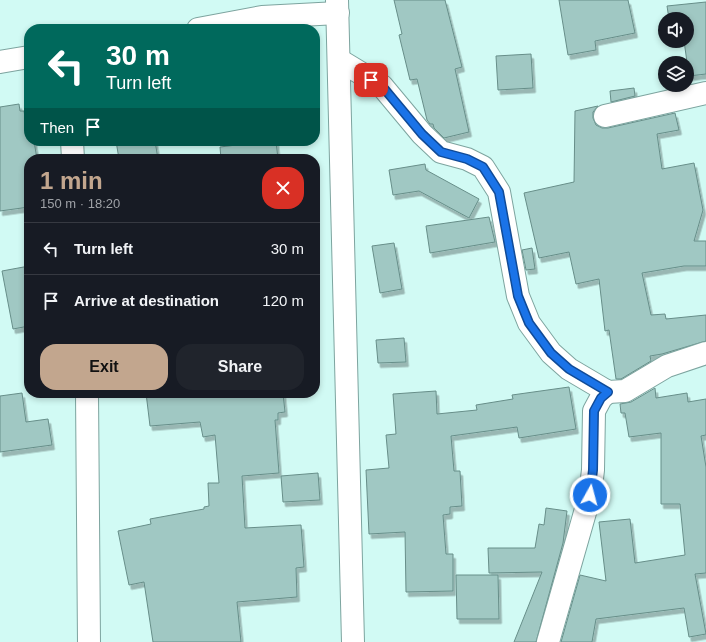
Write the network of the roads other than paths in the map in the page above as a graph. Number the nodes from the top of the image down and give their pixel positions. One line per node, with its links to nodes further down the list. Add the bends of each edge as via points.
1 (337, 6): 2 (street); 4 (street)
2 (225, 24)
3 (24, 58): 5 (street)
4 (340, 60): 9 (street, via 382,86 422,134 441,152 467,159 483,167 499,192 518,296 529,323 551,353 569,369); 12 (street)
5 (0, 62)
6 (706, 93): 7 (street)
7 (605, 116)
8 (706, 353): 9 (street, via 667,366 625,391)
9 (608, 392): 13 (street, via 601,398 594,411 590,495)
10 (87, 398): 11 (street)
11 (89, 642)
12 (353, 642)
13 (548, 642)

